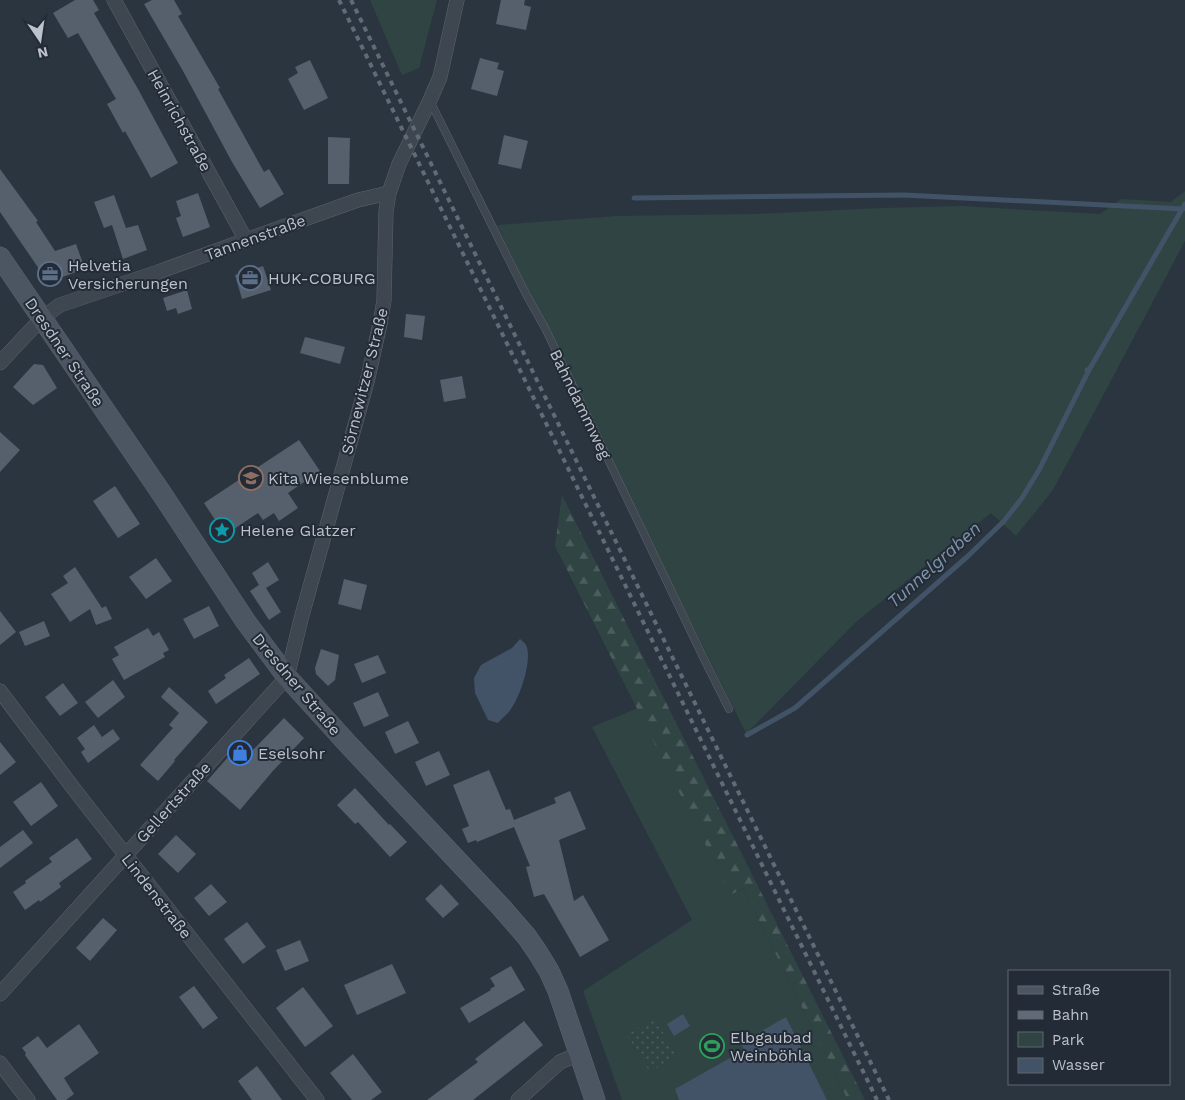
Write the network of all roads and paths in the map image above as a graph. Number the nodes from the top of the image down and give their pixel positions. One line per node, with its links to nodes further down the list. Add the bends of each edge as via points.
1 (114, 0): 5 (street, Heinrichstraße)
2 (457, 0): 3 (street, Sörnewitzer Straße, via 440,77)
3 (430, 100): 4 (street, Sörnewitzer Straße, via 398,164); 11 (lane, Bahndammweg)
4 (389, 193): 5 (street, Tannenstraße, via 358,200); 9 (street, Sörnewitzer Straße, via 380,324)
5 (246, 240): 7 (street, Tannenstraße, via 60,304)
6 (0, 257): 7 (main road, Dresdner Straße)
7 (42, 318): 8 (street, Tannenstraße); 9 (main road, Dresdner Straße, via 246,622)
8 (0, 363)
9 (287, 677): 12 (street, Gellertstraße); 14 (main road, Dresdner Straße, via 527,937 558,991)
10 (0, 691): 12 (street, Lindenstraße)
11 (729, 709)
12 (125, 855): 13 (street, Gellertstraße); 17 (street, Lindenstraße)
13 (0, 994)
14 (579, 1054): 18 (street, via 560,1062); 19 (main road, Dresdner Straße)
15 (0, 1063): 16 (street)
16 (28, 1100)
17 (317, 1100)
18 (518, 1100)
19 (595, 1100)

